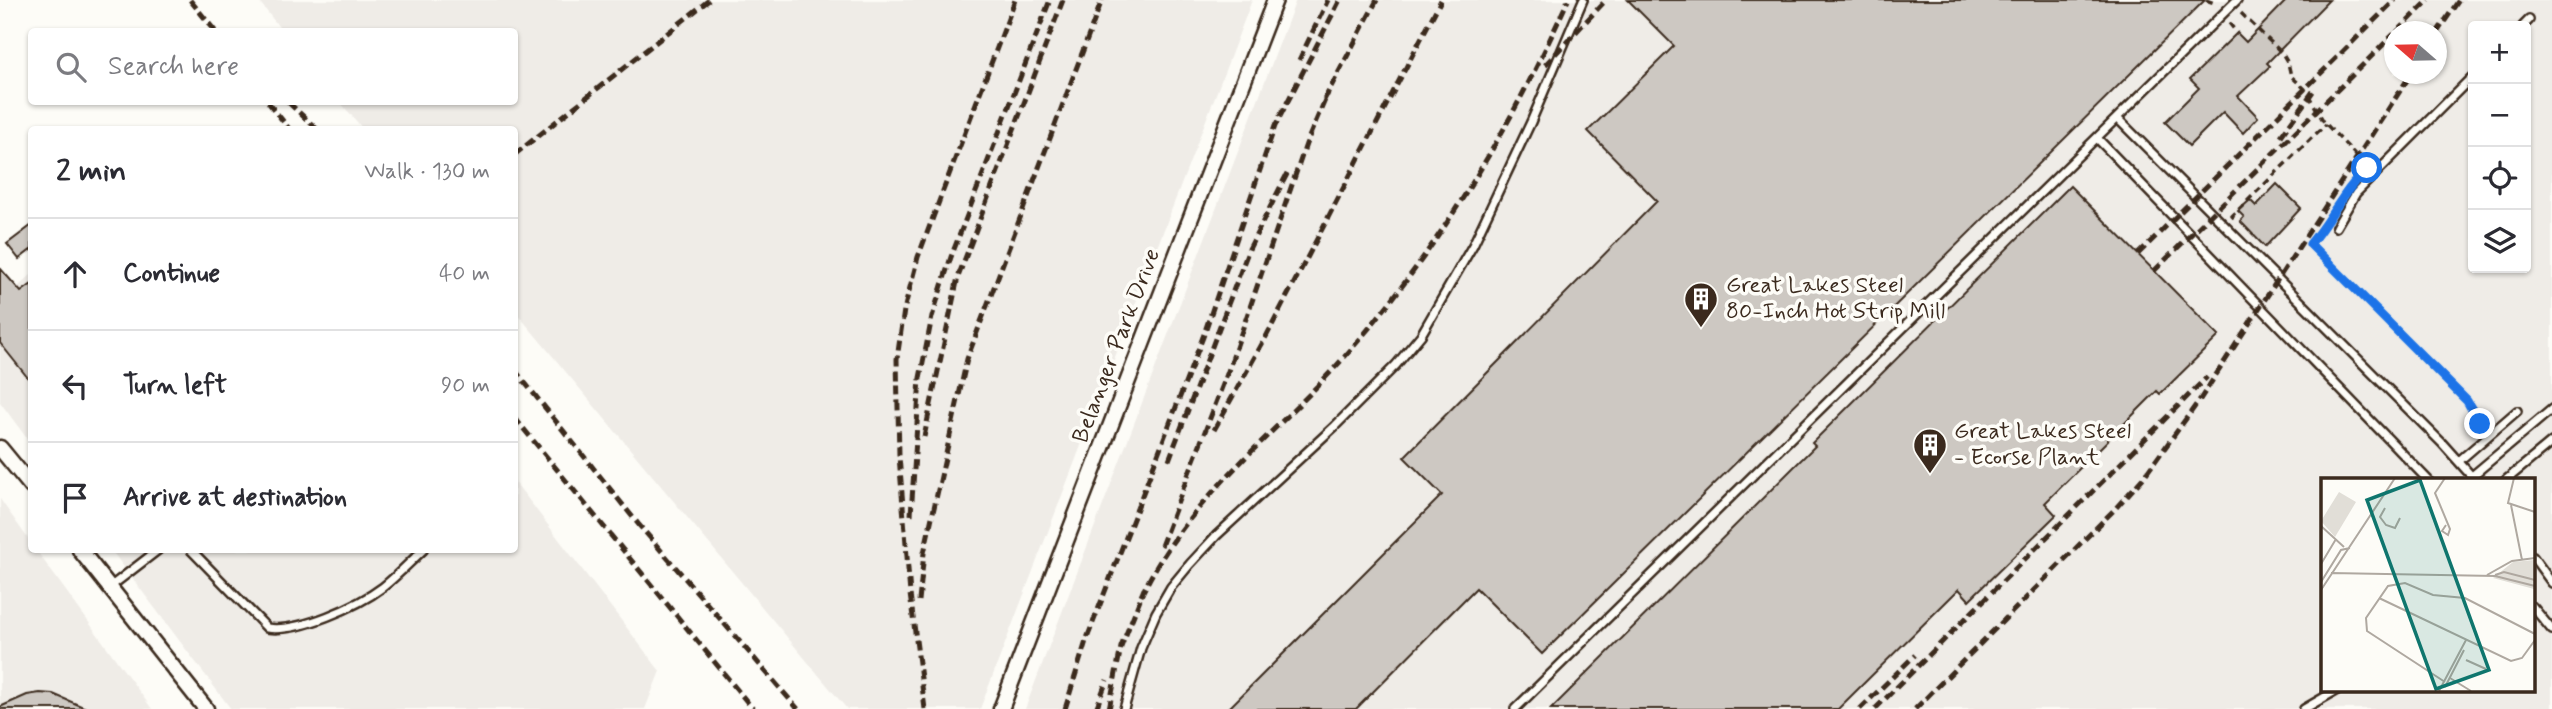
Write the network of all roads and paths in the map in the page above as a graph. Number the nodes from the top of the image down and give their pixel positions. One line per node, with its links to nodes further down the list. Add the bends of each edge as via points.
1 (1275, 0): 35 (street, Belanger Park Drive)
2 (1583, 0): 36 (lane, via 1473,245 1421,335 1178,579 1141,648)
3 (2206, 0): 5 (path)
4 (2237, 0): 5 (lane)
5 (2228, 9): 7 (lane); 8 (path, via 2243,13 2282,53 2291,76 2305,89)
6 (2468, 81): 13 (lane, via 2356,193)
7 (2117, 118): 9 (lane); 19 (lane)
8 (2326, 124): 10 (path, via 2366,166); 12 (path, via 2232,216)
9 (2097, 138): 20 (lane); 37 (lane)
10 (2362, 173)
11 (2330, 218): 16 (path, via 2310,244 2467,401)
12 (2241, 225)
13 (2336, 227)
14 (2552, 409): 21 (lane)
15 (2516, 411): 16 (lane)
16 (2486, 438): 19 (lane)
17 (2552, 442): 22 (lane)
18 (0, 447): 23 (street)
19 (2459, 461): 21 (lane)
20 (2426, 478)
21 (2473, 478)
22 (2508, 478)
23 (28, 482)
24 (82, 553): 30 (street)
25 (154, 553): 30 (lane)
26 (194, 553): 27 (lane, via 267,628 277,630 348,607 382,588)
27 (420, 553)
28 (2534, 558): 29 (lane)
29 (2552, 583)
30 (110, 587): 34 (street)
31 (2534, 608): 32 (lane)
32 (2552, 630)
33 (2334, 692): 38 (lane)
34 (206, 709)
35 (1001, 709)
36 (1124, 709)
37 (1515, 709)
38 (2304, 709)

